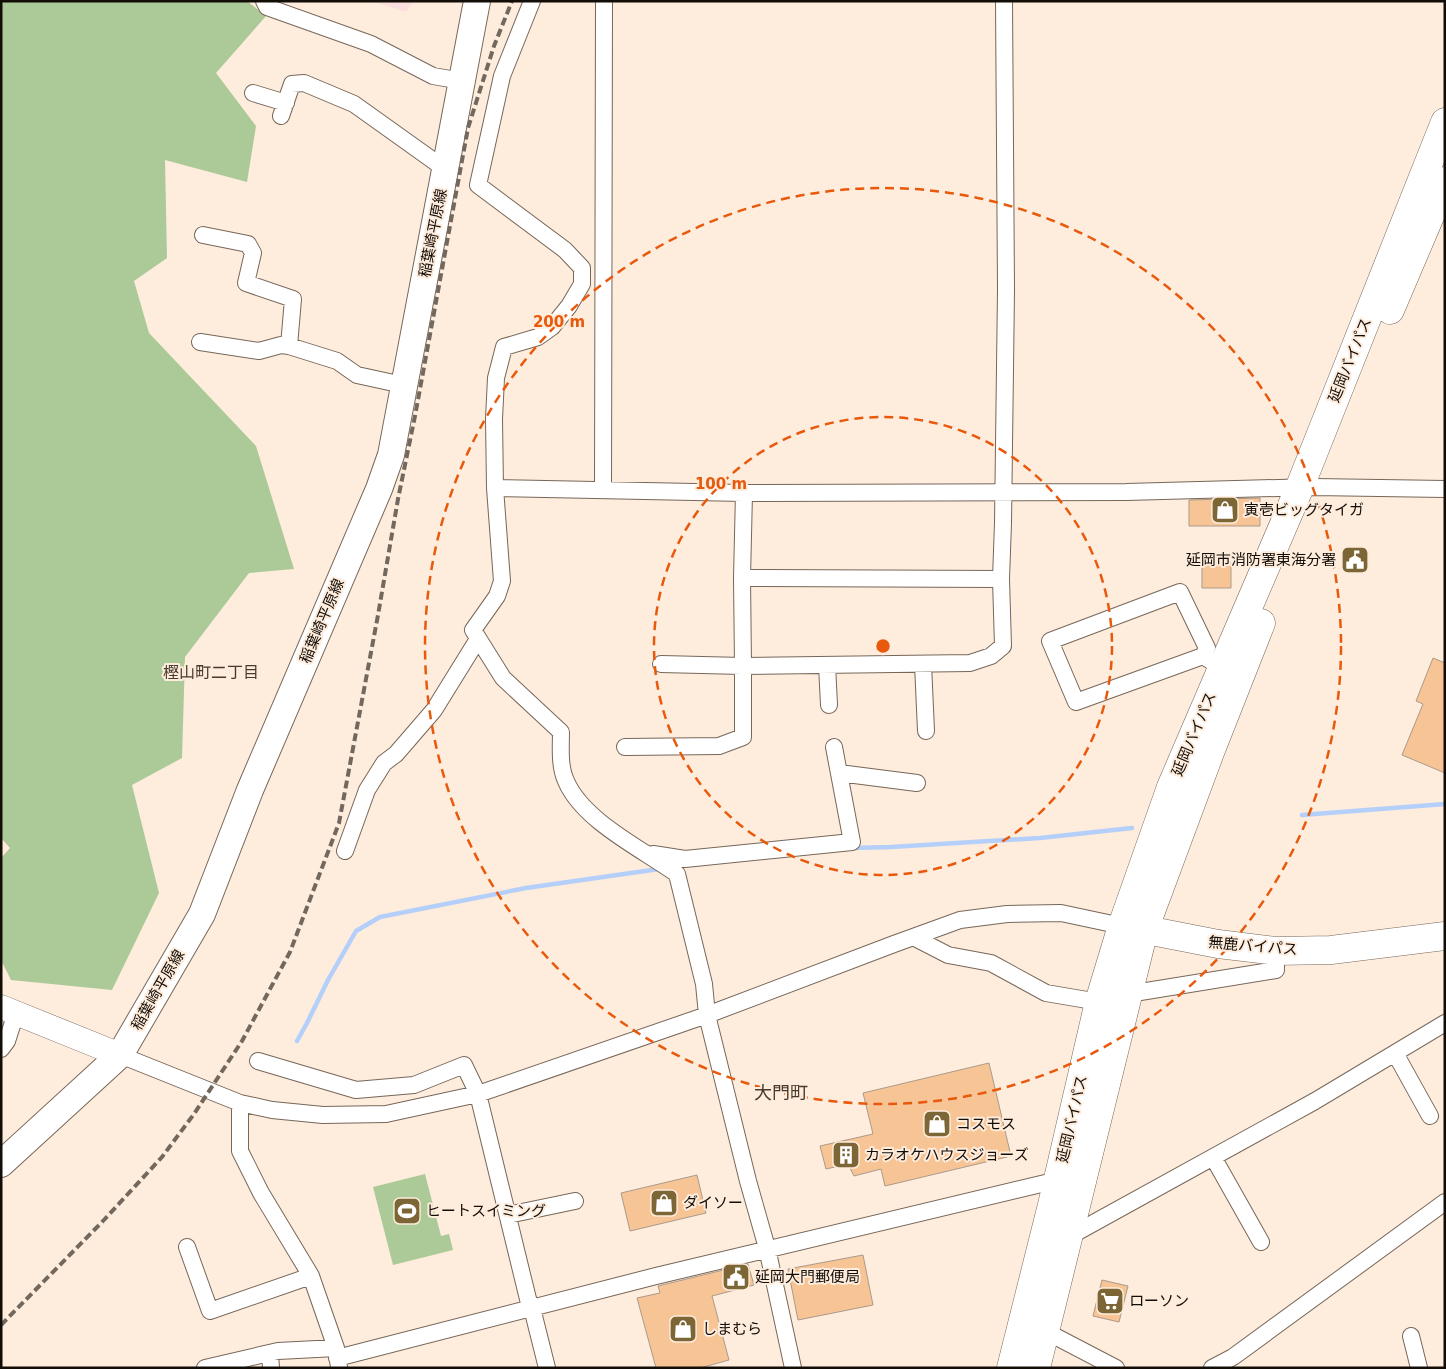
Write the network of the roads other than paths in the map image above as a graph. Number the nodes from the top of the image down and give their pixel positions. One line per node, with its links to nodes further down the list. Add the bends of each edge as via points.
1 (264, 1): 6 (street, via 266,7 371,44 433,76)
2 (477, 1): 6 (main road, 稲葉崎平原線)
3 (532, 1): 15 (street, via 502,76 478,185 565,250 582,268 582,284 552,327 538,338 504,347 496,378)
4 (604, 1): 18 (street)
5 (1004, 1): 19 (street, via 1006,290)
6 (462, 81): 9 (main road, 稲葉崎平原線)
7 (253, 93): 9 (street, via 283,110 292,84 304,82 354,104)
8 (1445, 122): 16 (highway, 延岡バイパス)
9 (445, 170): 14 (main road, 稲葉崎平原線)
10 (1445, 181): 16 (highway, 延岡バイパス)
11 (203, 236): 13 (street, via 248,244 253,253 246,282 293,299)
12 (200, 342): 13 (street, via 259,351)
13 (289, 346): 14 (street, via 337,361 357,375)
14 (403, 386): 48 (main road, 稲葉崎平原線, via 391,455 379,488 250,790 202,914)
15 (495, 488): 18 (street); 23 (street, via 502,581 497,596 473,630)
16 (1306, 488): 17 (street); 19 (street); 24 (highway, 延岡バイパス); 37 (highway, 延岡バイパス, via 1209,755)
17 (1445, 488)
18 (603, 489): 20 (street)
19 (1003, 492): 20 (street); 22 (street)
20 (744, 493): 21 (street)
21 (742, 578): 22 (street); 28 (street)
22 (1001, 579): 26 (street, via 1003,646 991,656 970,663)
23 (478, 639): 35 (street, via 434,710 396,754 384,763 367,790); 36 (street, via 503,678 561,732 560,753 565,780 574,796 591,815)
24 (1212, 662): 24 (street, via 1180,592 1050,641 1076,702); 37 (highway, 延岡バイパス, via 1171,787)
25 (661, 664): 28 (street)
26 (923, 664): 27 (street); 30 (street)
27 (827, 665): 28 (street); 29 (street)
28 (743, 666): 32 (street, via 742,737 719,746)
29 (829, 705)
30 (926, 731)
31 (834, 747): 33 (street)
32 (625, 748)
33 (839, 773): 34 (street); 36 (street, via 852,842 685,859)
34 (917, 783)
35 (345, 850)
36 (652, 857): 44 (street, via 677,874 704,984)
37 (1133, 928): 39 (street, via 1061,913 1007,914 960,920); 40 (highway, 無鹿バイパス); 41 (highway, 延岡バイパス); 42 (highway, 延岡バイパス)
38 (1445, 936): 40 (highway, 無鹿バイパス, via 1331,950)
39 (913, 937): 42 (street, via 948,955 991,963 1046,993); 44 (street)
40 (1276, 951): 41 (street, via 1276,970)
41 (1128, 994): 42 (street); 59 (highway, 延岡バイパス)
42 (1099, 1002): 55 (highway, 延岡バイパス)
43 (9, 1010): 46 (street, via 7,1041); 48 (street)
44 (707, 1015): 50 (street); 62 (street)
45 (1445, 1023): 47 (street)
46 (1, 1049)
47 (1395, 1053): 52 (street); 53 (street)
48 (120, 1055): 51 (street); 54 (main road, 稲葉崎平原線)
49 (258, 1061): 50 (street, via 356,1090 414,1085 464,1065)
50 (478, 1094): 51 (street, via 386,1114 323,1115); 58 (street)
51 (240, 1103): 63 (street, via 240,1151)
52 (1430, 1116)
53 (1213, 1157): 59 (street); 60 (street)
54 (1, 1164)
55 (1058, 1180): 62 (street); 72 (highway, 延岡バイパス)
56 (575, 1201): 58 (street)
57 (1445, 1202): 75 (street, via 1233,1357)
58 (508, 1215): 64 (street)
59 (1070, 1236): 65 (highway, 延岡バイパス)
60 (1261, 1242)
61 (187, 1247): 63 (street, via 210,1311)
62 (767, 1248): 64 (street); 71 (street)
63 (310, 1276): 67 (street)
64 (532, 1308): 67 (street); 70 (street)
65 (1045, 1331): 73 (highway, 延岡バイパス); 74 (street)
66 (1411, 1336): 76 (street)
67 (337, 1358): 68 (street, via 278,1351)
68 (270, 1360): 69 (street)
69 (206, 1368)
70 (548, 1368)
71 (794, 1368)
72 (1011, 1368)
73 (1036, 1368)
74 (1116, 1368)
75 (1212, 1368)
76 (1419, 1368)

